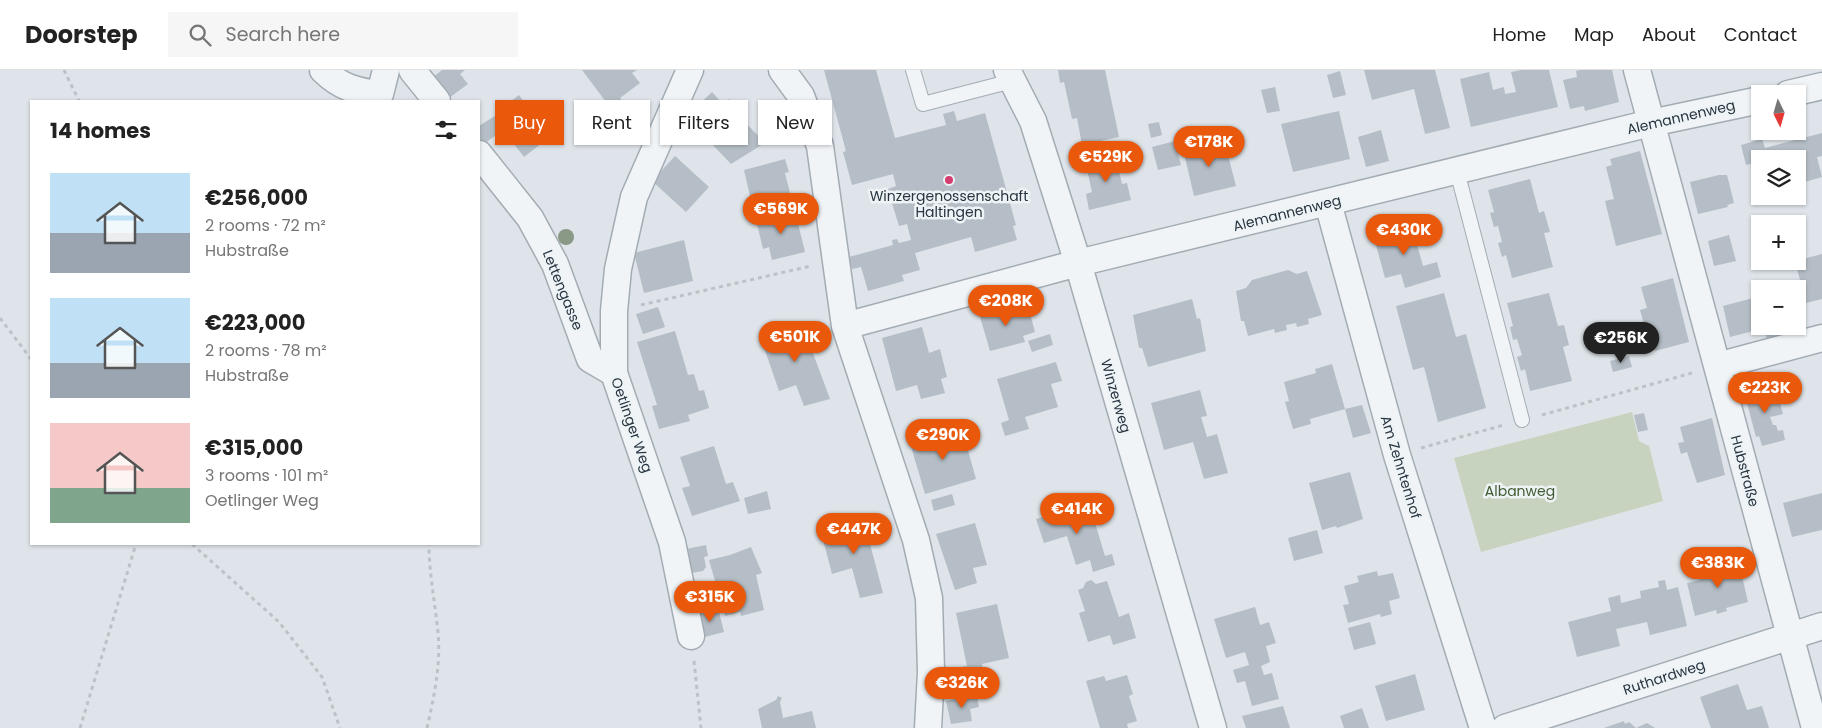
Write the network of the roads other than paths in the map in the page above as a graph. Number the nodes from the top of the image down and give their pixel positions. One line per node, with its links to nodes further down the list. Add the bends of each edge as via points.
1 (323, 70): 2 (street, via 345,88 380,94)
2 (386, 70)
3 (412, 70): 11 (street)
4 (690, 70): 21 (street, Oetlinger Weg, via 634,197 618,269)
5 (782, 70): 18 (street, via 801,96 820,146)
6 (914, 70): 8 (lane, via 923,104)
7 (1637, 70): 13 (street, Hubstraße)
8 (1009, 75): 17 (street, Winzerweg, via 1033,121)
9 (1822, 86): 10 (street)
10 (1806, 90)
11 (436, 100)
12 (1751, 102): 13 (street, Alemannenweg)
13 (1651, 123): 15 (street, Alemannenweg); 20 (street, Hubstraße)
14 (480, 155): 21 (street, Lettengasse, via 530,218 547,248 590,359)
15 (1456, 171): 16 (street, Alemannenweg); 22 (lane)
16 (1328, 203): 17 (street, Alemannenweg); 28 (street, Am Zehntenhof, via 1397,455)
17 (1078, 263): 18 (street, Alemannenweg); 27 (street, Winzerweg)
18 (845, 326): 26 (street, via 916,540 929,598)
19 (1822, 338): 20 (street)
20 (1717, 366): 25 (street, Hubstraße)
21 (614, 373): 24 (street, Oetlinger Weg, via 672,542)
22 (1522, 420)
23 (1822, 626): 25 (street, Ruthardweg)
24 (691, 636)
25 (1790, 636): 29 (street, Ruthardweg); 30 (street, Hubstraße)
26 (928, 728)
27 (1213, 728)
28 (1483, 728)
29 (1505, 728)
30 (1815, 728)

